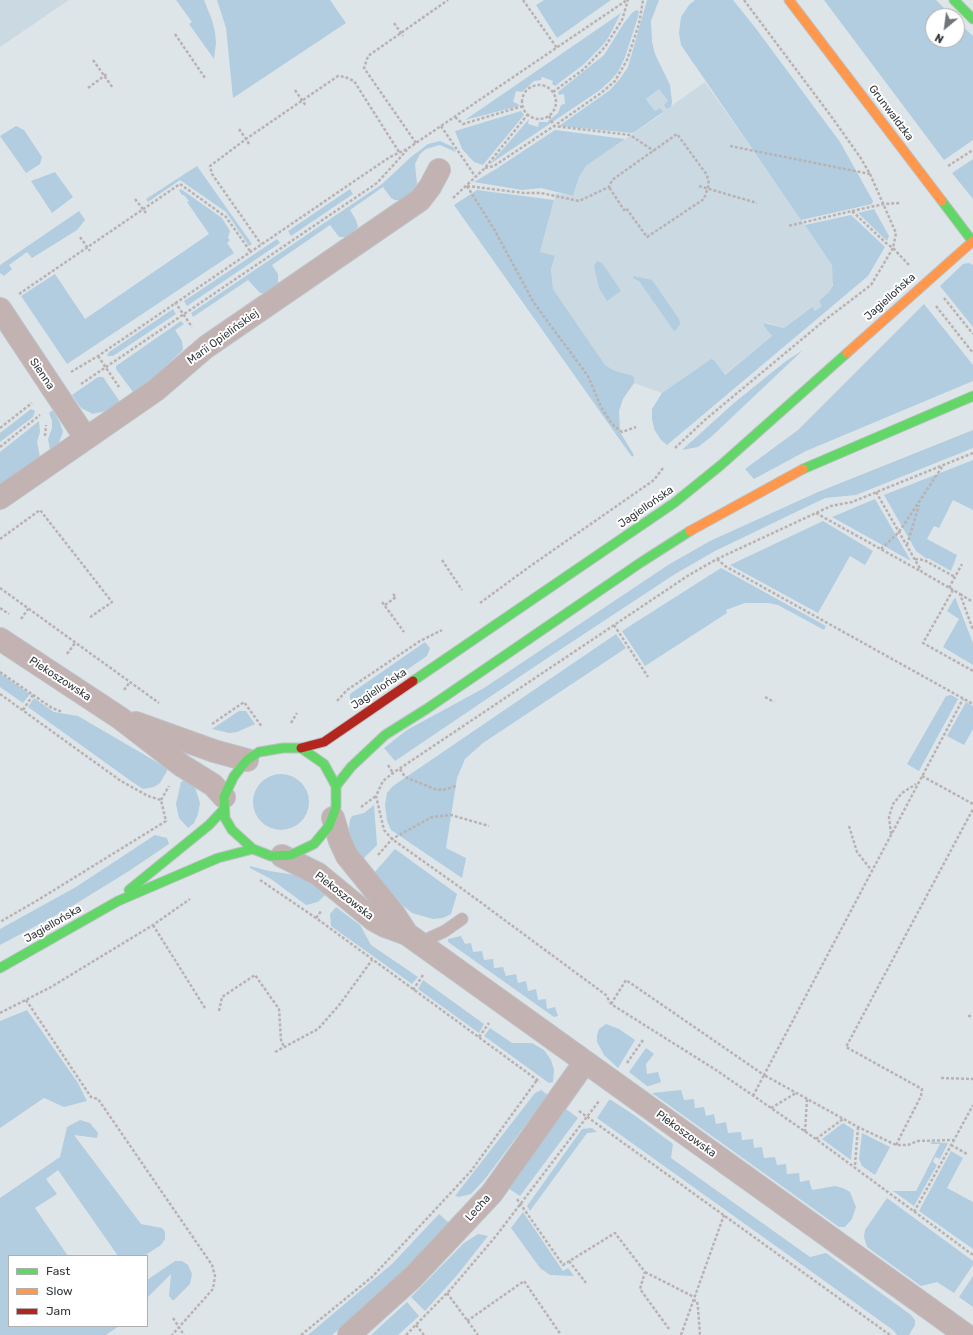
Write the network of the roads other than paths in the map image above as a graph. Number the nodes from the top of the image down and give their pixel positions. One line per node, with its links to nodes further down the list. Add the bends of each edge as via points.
1 (789, 0): 5 (street, Grunwaldzka)
2 (954, 0): 3 (street)
3 (973, 19)
4 (438, 170): 8 (street, Marii Opielińskiej, via 430,188 420,200 213,342 156,390)
5 (973, 241): 12 (street, Jagiellońska, via 721,466 674,504 324,742)
6 (8, 303): 8 (street, Sienna, via 56,393)
7 (973, 396): 14 (street, via 786,477 690,531 385,735)
8 (86, 438): 9 (street, Marii Opielińskiej)
9 (0, 498)
10 (0, 639): 11 (street, Piekoszowska)
11 (120, 718): 13 (street, Piekoszowska); 15 (street, Piekoszowska, via 181,766 213,785)
12 (301, 748): 13 (street, via 259,752); 14 (street, via 324,764)
13 (247, 760): 15 (street, via 234,776)
14 (336, 786): 16 (street)
15 (224, 803): 17 (street, via 226,818 232,830); 19 (street, Jagiellońska, via 209,825)
16 (333, 818): 18 (street, via 325,834 314,844 301,852); 21 (street, Piekoszowska, via 347,856)
17 (253, 849): 18 (street, via 264,854); 19 (street, Jagiellońska, via 218,858)
18 (282, 856): 21 (street, Piekoszowska, via 318,874 374,920)
19 (118, 900): 22 (street, Jagiellońska)
20 (462, 919): 21 (lane, via 445,931)
21 (413, 938): 23 (street, Piekoszowska)
22 (0, 968)
23 (585, 1062): 24 (street, Lecha, via 497,1185 441,1249); 25 (street, Piekoszowska)
24 (349, 1335)
25 (966, 1335)

